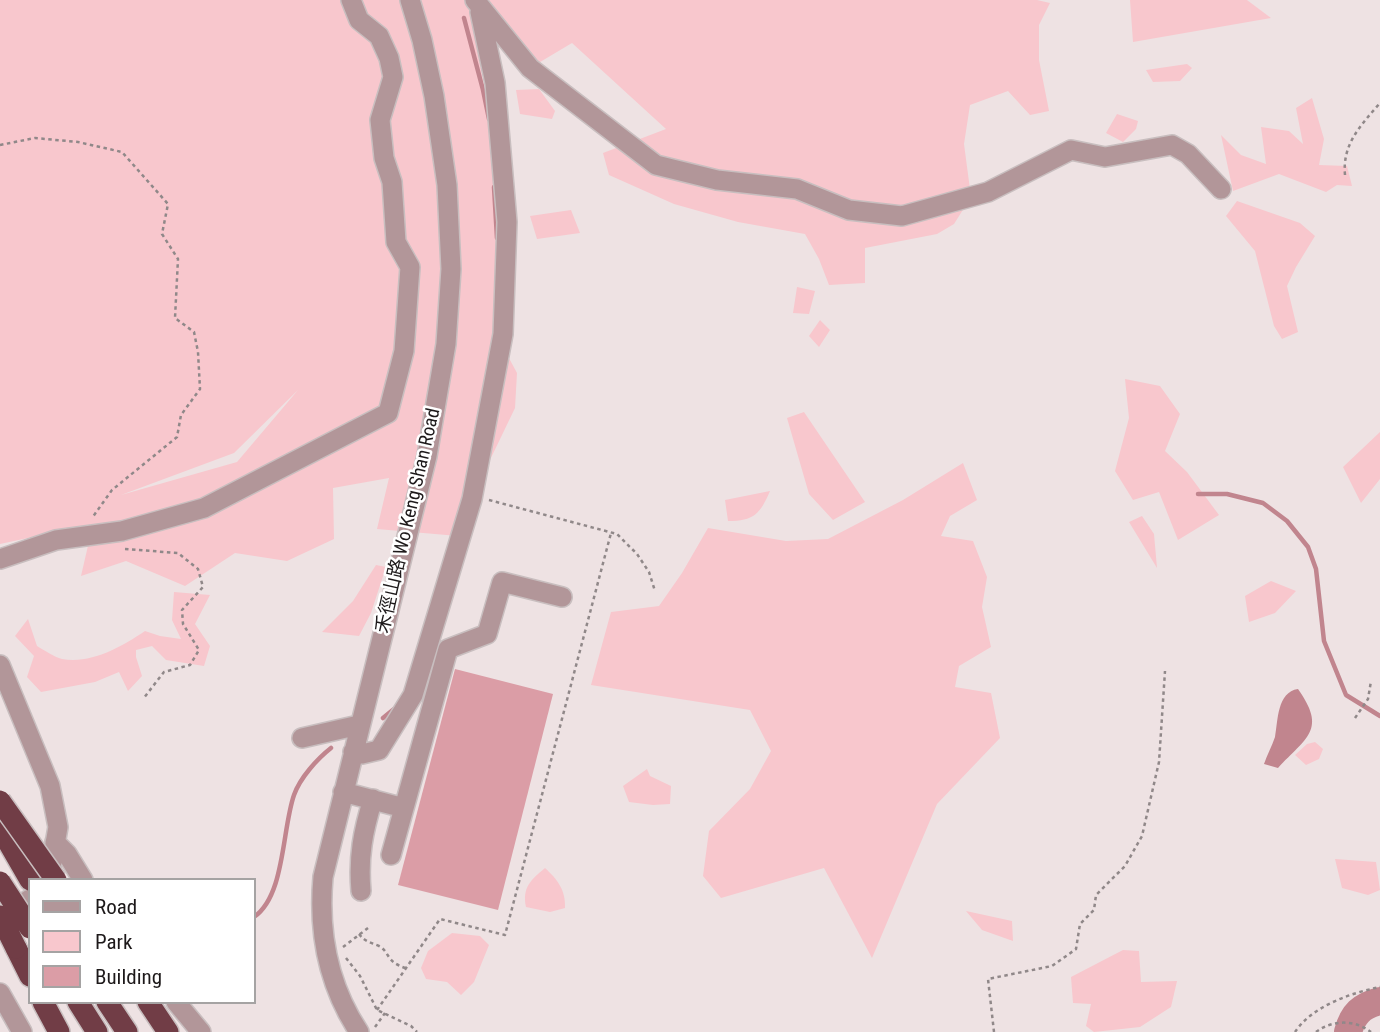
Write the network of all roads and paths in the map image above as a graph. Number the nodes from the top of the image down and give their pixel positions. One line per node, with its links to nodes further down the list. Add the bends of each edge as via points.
1 (351, 0): 10 (street, via 359,20 379,36 393,77 380,120 396,242 410,267 404,351 388,413 204,508 122,531)
2 (410, 0): 20 (street, 禾徑山路 Wo Keng Shan Road, via 427,60 443,148 451,239 449,302 427,457)
3 (477, 2): 7 (street, via 530,68 656,164 717,180 797,189 849,211 902,216 988,192 1071,150 1105,156 1172,145); 8 (street, via 495,83 507,222 503,334)
4 (1380, 103): 6 (path, via 1346,150)
5 (0, 145): 10 (path, via 35,138 122,152 168,204 162,234 178,259 175,318 194,332 196,342 200,389 181,415 177,437 112,490)
6 (1345, 175)
7 (1221, 189)
8 (472, 499): 9 (path, via 496,501); 22 (street, via 413,695 379,750)
9 (611, 533): 13 (path, via 637,554); 41 (path, via 505,935 440,919)
10 (77, 538): 12 (street, via 56,540)
11 (115, 548): 18 (path, via 178,553 198,569 203,587 182,610 183,624 199,650 190,665 164,672)
12 (0, 559)
13 (655, 591)
14 (562, 597): 26 (street, via 502,582 487,634 448,649)
15 (0, 665): 28 (street, via 50,786 58,827)
16 (1165, 671): 60 (path, via 1159,762 1142,836 1125,866 1096,895 1094,910 1080,924 1076,949 1052,966 988,979)
17 (1371, 681): 19 (path, via 1368,699)
18 (143, 699)
19 (1356, 718)
20 (359, 725): 21 (street); 22 (street, 禾徑山路 Wo Keng Shan Road)
21 (302, 738)
22 (353, 752): 23 (street, 禾徑山路 Wo Keng Shan Road)
23 (343, 792): 24 (street); 52 (street, 禾徑山路 Wo Keng Shan Road, via 324,867 322,928 334,984)
24 (373, 799): 26 (street); 35 (street, via 363,827)
25 (0, 801): 32 (highway, bridge)
26 (404, 808): 29 (street)
27 (0, 828): 30 (highway)
28 (55, 842): 31 (street); 33 (street)
29 (391, 855)
30 (29, 878)
31 (46, 878)
32 (55, 878)
33 (82, 878)
34 (0, 882): 38 (highway, bridge)
35 (361, 891)
36 (28, 900): 37 (street)
37 (0, 917): 42 (highway, bridge)
38 (28, 925)
39 (368, 928): 40 (path)
40 (359, 934): 41 (path, via 382,947 389,961); 50 (path, via 345,943 341,953 360,976)
41 (406, 968): 50 (path)
42 (28, 972)
43 (1380, 987): 61 (path, via 1339,999 1302,1022)
44 (0, 993): 53 (street)
45 (44, 1004): 54 (highway)
46 (79, 1004): 55 (highway)
47 (108, 1004): 56 (highway)
48 (149, 1004): 57 (highway)
49 (178, 1004): 58 (street)
50 (377, 1010): 51 (path)
51 (385, 1013): 52 (path); 59 (path)
52 (367, 1030)
53 (22, 1032)
54 (59, 1032)
55 (97, 1032)
56 (127, 1032)
57 (168, 1032)
58 (201, 1032)
59 (417, 1032)
60 (994, 1032)
61 (1295, 1032)
62 (1316, 1032): 63 (path, via 1341,1022)
63 (1371, 1032)

